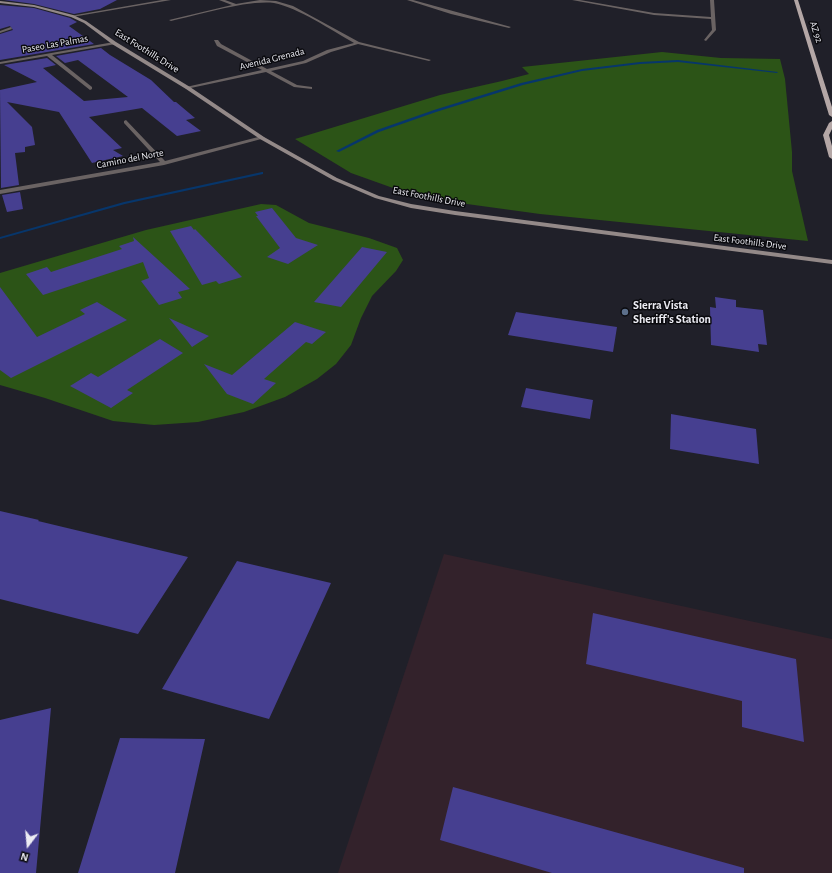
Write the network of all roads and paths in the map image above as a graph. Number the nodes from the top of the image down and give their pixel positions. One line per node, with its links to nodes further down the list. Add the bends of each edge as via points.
1 (169, 0): 10 (street)
2 (221, 0): 9 (street)
3 (409, 0): 13 (street)
4 (574, 0): 11 (street, via 654,14)
5 (712, 0): 11 (street)
6 (796, 0): 27 (main road, AZ 92 / AZ 92)
7 (269, 1): 9 (street); 19 (street, via 292,7)
8 (0, 2): 10 (street, East Foothills Drive, via 34,6)
9 (236, 5): 12 (street)
10 (72, 16): 18 (street, East Foothills Drive)
11 (712, 18): 16 (street, via 714,30)
12 (170, 20)
13 (509, 27)
14 (11, 28): 15 (street)
15 (0, 32)
16 (706, 40)
17 (216, 41): 23 (street)
18 (114, 43): 20 (street, Paseo Las Palmas); 25 (street, East Foothills Drive)
19 (358, 43): 21 (street); 23 (street, Avenida Grenada, via 329,51 304,62)
20 (49, 55): 22 (street, Paseo Las Palmas); 24 (street)
21 (429, 60)
22 (0, 63)
23 (266, 71): 25 (street, Avenida Grenada); 26 (street, via 296,86)
24 (90, 88)
25 (188, 88): 30 (street, East Foothills Drive)
26 (310, 88)
27 (832, 115)
28 (126, 122): 32 (street)
29 (832, 123): 31 (main road, via 826,135)
30 (262, 138): 32 (street, Camino del Norte); 34 (street, East Foothills Drive, via 335,179 377,197 411,206)
31 (832, 157)
32 (164, 163): 33 (street, Camino del Norte)
33 (0, 192)
34 (832, 262)

